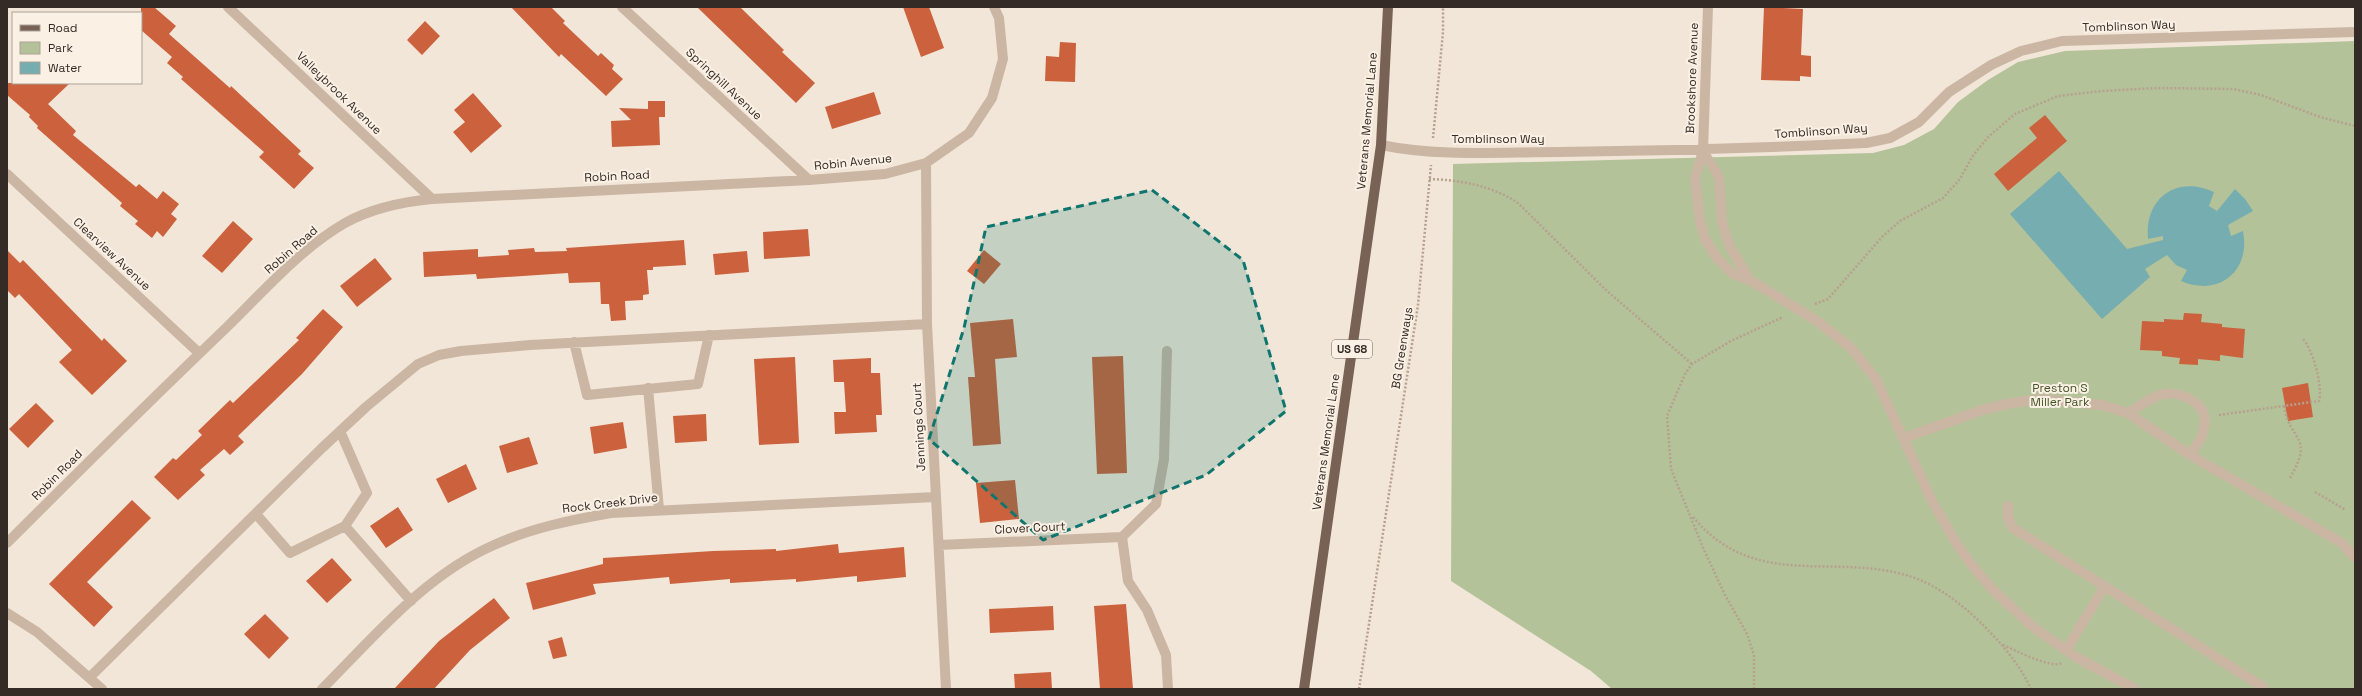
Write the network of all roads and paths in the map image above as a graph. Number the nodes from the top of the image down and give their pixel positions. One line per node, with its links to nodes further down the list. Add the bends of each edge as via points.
1 (228, 7): 16 (street, Valleybrook Avenue)
2 (622, 7): 15 (street, Springhill Avenue)
3 (994, 7): 12 (street, Robin Avenue, via 999,18 1003,59 992,98 969,133)
4 (1388, 7): 9 (main road, Veterans Memorial Lane / US 68)
5 (1443, 7): 10 (path, BG Greenways)
6 (1708, 7): 11 (street, Brookshore Avenue)
7 (2355, 32): 11 (street, Tomblinson Way, via 2062,42 2021,51 1991,65 1949,92 1918,122 1890,138 1866,143)
8 (2355, 126): 18 (path, via 2320,117 2261,95 2233,89 2158,88 2058,96 2015,114 1988,137 1943,198 1900,221 1882,237 1828,299)
9 (1381, 145): 10 (street, Tomblinson Way); 57 (main road, Veterans Memorial Lane / US 68)
10 (1432, 151): 11 (street, Tomblinson Way); 14 (path, BG Greenways)
11 (1703, 151): 17 (street, via 1719,177 1722,222 1730,247); 17 (street, via 1695,178 1700,221 1705,239 1717,258 1733,274)
12 (926, 163): 15 (street, Robin Avenue, via 884,174); 19 (street, Jennings Court)
13 (7, 174): 24 (street, Clearview Avenue)
14 (1429, 179): 25 (path, via 1480,186 1509,196 1607,291); 58 (path, BG Greenways, via 1418,306)
15 (809, 180): 16 (street, Robin Road)
16 (432, 199): 24 (street, Robin Road, via 380,208 346,223 325,236)
17 (1750, 280): 18 (street)
18 (1799, 311): 25 (path, via 1731,341); 31 (street, via 1834,333 1864,362 1876,379)
19 (927, 324): 20 (street); 35 (street, Jennings Court)
20 (709, 335): 22 (street); 26 (street, via 698,384)
21 (2302, 338): 27 (path, via 2311,349 2314,359 2320,399)
22 (574, 342): 26 (street, via 587,395); 30 (street, via 484,348 439,355 418,364)
23 (1167, 351): 42 (street, via 1164,459 1156,504)
24 (199, 353): 43 (street, Robin Road)
25 (1692, 364): 40 (path, via 1667,416 1672,468)
26 (648, 388): 37 (street)
27 (2284, 406): 29 (path); 33 (path, via 2286,420 2298,436 2302,449)
28 (2128, 413): 31 (street, via 2102,405 2041,399 1985,409); 32 (street); 32 (street, via 2160,395 2178,394 2190,399 2201,409 2205,420 2202,437)
29 (2219, 415)
30 (340, 431): 39 (street); 41 (street, via 367,493)
31 (1904, 438): 50 (street, via 1935,507 1975,569 2012,610)
32 (2190, 455): 45 (street, via 2342,543)
33 (2290, 478)
34 (2315, 492): 38 (path)
35 (935, 497): 37 (street, Rock Creek Drive); 44 (street, Jennings Court)
36 (2008, 506): 46 (street, via 2008,518 2013,528)
37 (659, 509): 47 (street, Rock Creek Drive, via 563,521 515,536 492,545 449,570)
38 (2346, 510)
39 (256, 514): 41 (street, via 290,553); 52 (street)
40 (1691, 514): 49 (path, via 1708,535 1730,550 1752,559 1777,564 1868,569 1920,580 1952,599 1975,617); 59 (path, via 1725,595 1747,634 1754,655)
41 (345, 526): 47 (street)
42 (1122, 537): 44 (street, Clover Court); 56 (street, via 1128,581 1146,610 1166,655)
43 (7, 543)
44 (939, 546): 55 (street, Jennings Court)
45 (2355, 558)
46 (2105, 586): 50 (street); 62 (street, via 2263,687)
47 (411, 601): 54 (street, Rock Creek Drive)
48 (7, 613): 52 (street, via 37,632)
49 (2002, 644): 51 (path, via 2048,663); 60 (path)
50 (2066, 650): 61 (street)
51 (2062, 663)
52 (90, 677): 53 (street)
53 (102, 689)
54 (322, 689)
55 (946, 689)
56 (1168, 689)
57 (1304, 689)
58 (1359, 689)
59 (1754, 689)
60 (2031, 689)
61 (2135, 689)
62 (2261, 689)

